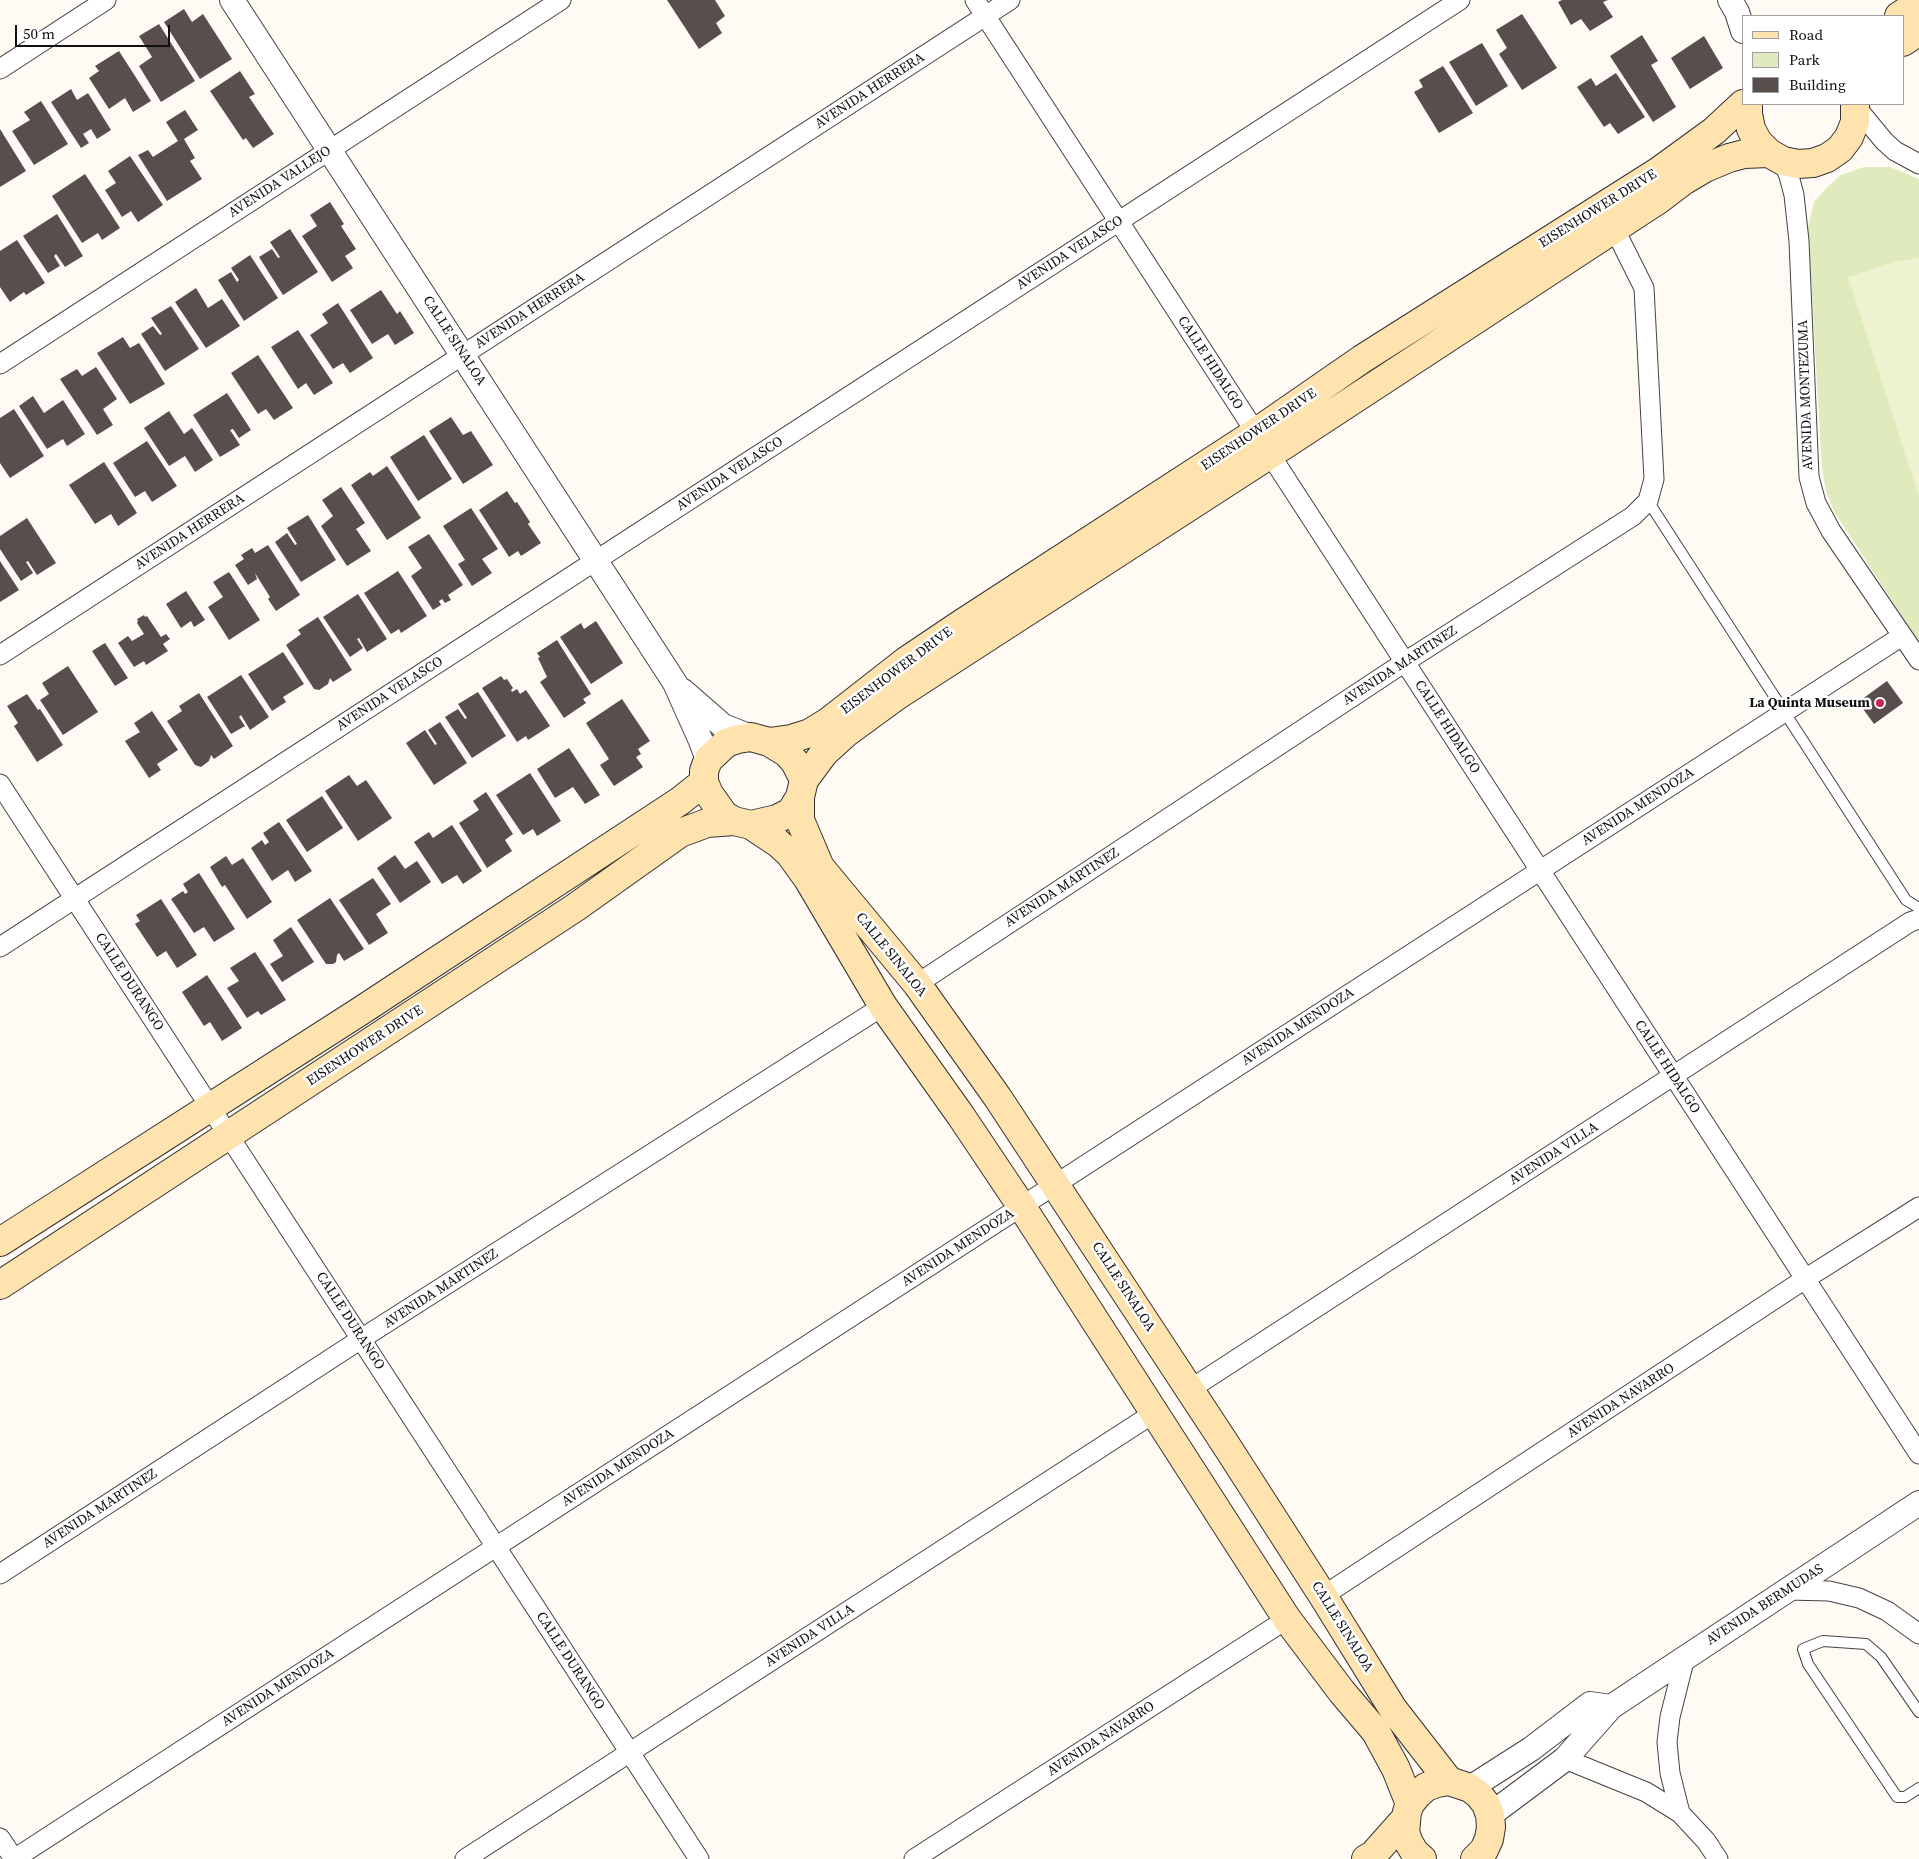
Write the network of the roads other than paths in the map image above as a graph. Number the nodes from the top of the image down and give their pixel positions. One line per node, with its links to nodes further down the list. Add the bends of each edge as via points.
1 (106, 0): 11 (street)
2 (232, 0): 15 (street, CALLE SINALOA)
3 (561, 0): 15 (street, AVENIDA VALLEJO)
4 (1010, 0): 7 (street, AVENIDA HERRERA)
5 (1460, 0): 18 (street, AVENIDA VELASCO)
6 (1919, 3): 8 (main road)
7 (980, 8): 18 (street, CALLE HIDALGO); 20 (street, AVENIDA HERRERA)
8 (1901, 15)
9 (1919, 31): 10 (main road)
10 (1904, 41)
11 (0, 69)
12 (1742, 105): 22 (main road, EISENHOWER DRIVE, via 1714,131 1659,171 1362,359)
13 (1748, 105): 16 (main road, via 1751,129 1758,142)
14 (1856, 105): 16 (main road, EISENHOWER DRIVE, via 1855,122 1849,137 1827,158 1798,164); 17 (street, via 1884,142)
15 (330, 150): 20 (street, CALLE SINALOA); 21 (street, AVENIDA VALLEJO)
16 (1776, 157): 19 (main road, EISENHOWER DRIVE, via 1744,154 1718,162 1683,181); 25 (street, AVENIDA MONTEZUMA, via 1789,176 1799,241 1809,477 1816,503 1831,530)
17 (1919, 164)
18 (1119, 221): 22 (street, CALLE HIDALGO); 24 (street, AVENIDA VELASCO)
19 (1614, 228): 22 (main road, EISENHOWER DRIVE); 23 (street, via 1644,288 1654,479)
20 (463, 355): 24 (street, CALLE SINALOA); 26 (street, AVENIDA HERRERA)
21 (0, 364)
22 (1262, 444): 28 (street, CALLE HIDALGO); 31 (main road, EISENHOWER DRIVE, via 906,661 810,733 791,739); 34 (main road, EISENHOWER DRIVE, via 898,695 824,753)
23 (1648, 501): 28 (street, AVENIDA MARTINEZ, via 1633,516); 30 (lane)
24 (597, 560): 29 (street, CALLE SINALOA); 37 (street, AVENIDA VELASCO)
25 (1902, 636): 27 (street, AVENIDA MONTEZUMA); 30 (street, AVENIDA MENDOZA)
26 (0, 655)
27 (1919, 660)
28 (1405, 662): 36 (street, CALLE HIDALGO); 41 (street, AVENIDA MARTINEZ)
29 (675, 683): 31 (street, CALLE SINALOA, via 723,726); 32 (street, CALLE SINALOA, via 701,741)
30 (1784, 713): 36 (street, AVENIDA MENDOZA); 38 (lane, via 1906,900)
31 (760, 740): 32 (main road, via 738,739 726,743); 34 (main road, via 788,753 798,766)
32 (706, 771): 35 (main road, via 716,805 724,814); 44 (main road, via 680,801)
33 (0, 784): 37 (street, CALLE DURANGO)
34 (802, 788): 35 (main road, via 790,812 784,816 764,823); 41 (main road, CALLE SINALOA, via 800,820 820,867)
35 (743, 823): 42 (main road, CALLE SINALOA, via 778,843 790,854); 45 (main road, EISENHOWER DRIVE, via 707,823 680,833 576,907)
36 (1540, 870): 43 (street, CALLE HIDALGO); 46 (street, AVENIDA MENDOZA)
37 (75, 899): 40 (street, AVENIDA VELASCO); 44 (street, CALLE DURANGO)
38 (1919, 908)
39 (1919, 918): 43 (street, AVENIDA VILLA)
40 (0, 947)
41 (917, 984): 46 (main road, CALLE SINALOA)
42 (883, 1006): 47 (main road, CALLE SINALOA); 52 (street, AVENIDA MARTINEZ)
43 (1674, 1076): 50 (street, CALLE HIDALGO); 53 (street, AVENIDA VILLA)
44 (211, 1108): 45 (street, CALLE DURANGO); 49 (main road)
45 (229, 1135): 51 (main road, EISENHOWER DRIVE); 52 (street, CALLE DURANGO)
46 (1056, 1185): 47 (street, AVENIDA MENDOZA); 53 (main road, CALLE SINALOA)
47 (1022, 1207): 54 (main road, CALLE SINALOA); 57 (street, AVENIDA MENDOZA)
48 (1919, 1207): 50 (street, AVENIDA NAVARRO)
49 (0, 1242)
50 (1806, 1279): 55 (street, CALLE HIDALGO); 60 (street, AVENIDA NAVARRO)
51 (0, 1285)
52 (361, 1340): 57 (street, CALLE DURANGO); 58 (street, AVENIDA MARTINEZ)
53 (1189, 1390): 60 (main road, CALLE SINALOA)
54 (1154, 1413): 61 (main road, CALLE SINALOA); 66 (street, AVENIDA VILLA)
55 (1919, 1454)
56 (1919, 1503): 59 (street, AVENIDA BERMUDAS)
57 (496, 1547): 66 (street, CALLE DURANGO); 75 (street, AVENIDA MENDOZA)
58 (0, 1574)
59 (1788, 1590): 62 (street, via 1829,1591 1859,1598 1887,1611); 63 (street, AVENIDA BERMUDAS)
60 (1323, 1596): 68 (main road, CALLE SINALOA, via 1393,1709)
61 (1288, 1619): 70 (main road, CALLE SINALOA, via 1376,1732 1396,1769); 78 (street, AVENIDA NAVARRO)
62 (1919, 1634)
63 (1685, 1657): 64 (street, AVENIDA BERMUDAS); 71 (street, via 1667,1742 1670,1773)
64 (1611, 1707): 67 (street, AVENIDA BERMUDAS); 68 (street, via 1590,1704 1531,1749)
65 (1919, 1712): 69 (lane, via 1881,1658 1866,1644 1823,1641 1803,1649 1808,1664 1897,1797 1905,1797)
66 (630, 1752): 76 (street, AVENIDA VILLA); 77 (street, CALLE DURANGO)
67 (1566, 1759): 71 (street, via 1646,1792); 72 (street, AVENIDA BERMUDAS)
68 (1459, 1785): 70 (main road, via 1437,1783 1426,1787); 72 (main road, CALLE SINALOA, via 1479,1795)
69 (1919, 1788)
70 (1407, 1812): 79 (main road); 80 (main road, CALLE SINALOA, via 1405,1832)
71 (1680, 1813): 81 (street)
72 (1490, 1815): 74 (main road, via 1490,1833)
73 (0, 1838): 75 (street)
74 (1482, 1856)
75 (14, 1859)
76 (465, 1859)
77 (699, 1859)
78 (914, 1859)
79 (1366, 1859)
80 (1422, 1859)
81 (1718, 1859)

